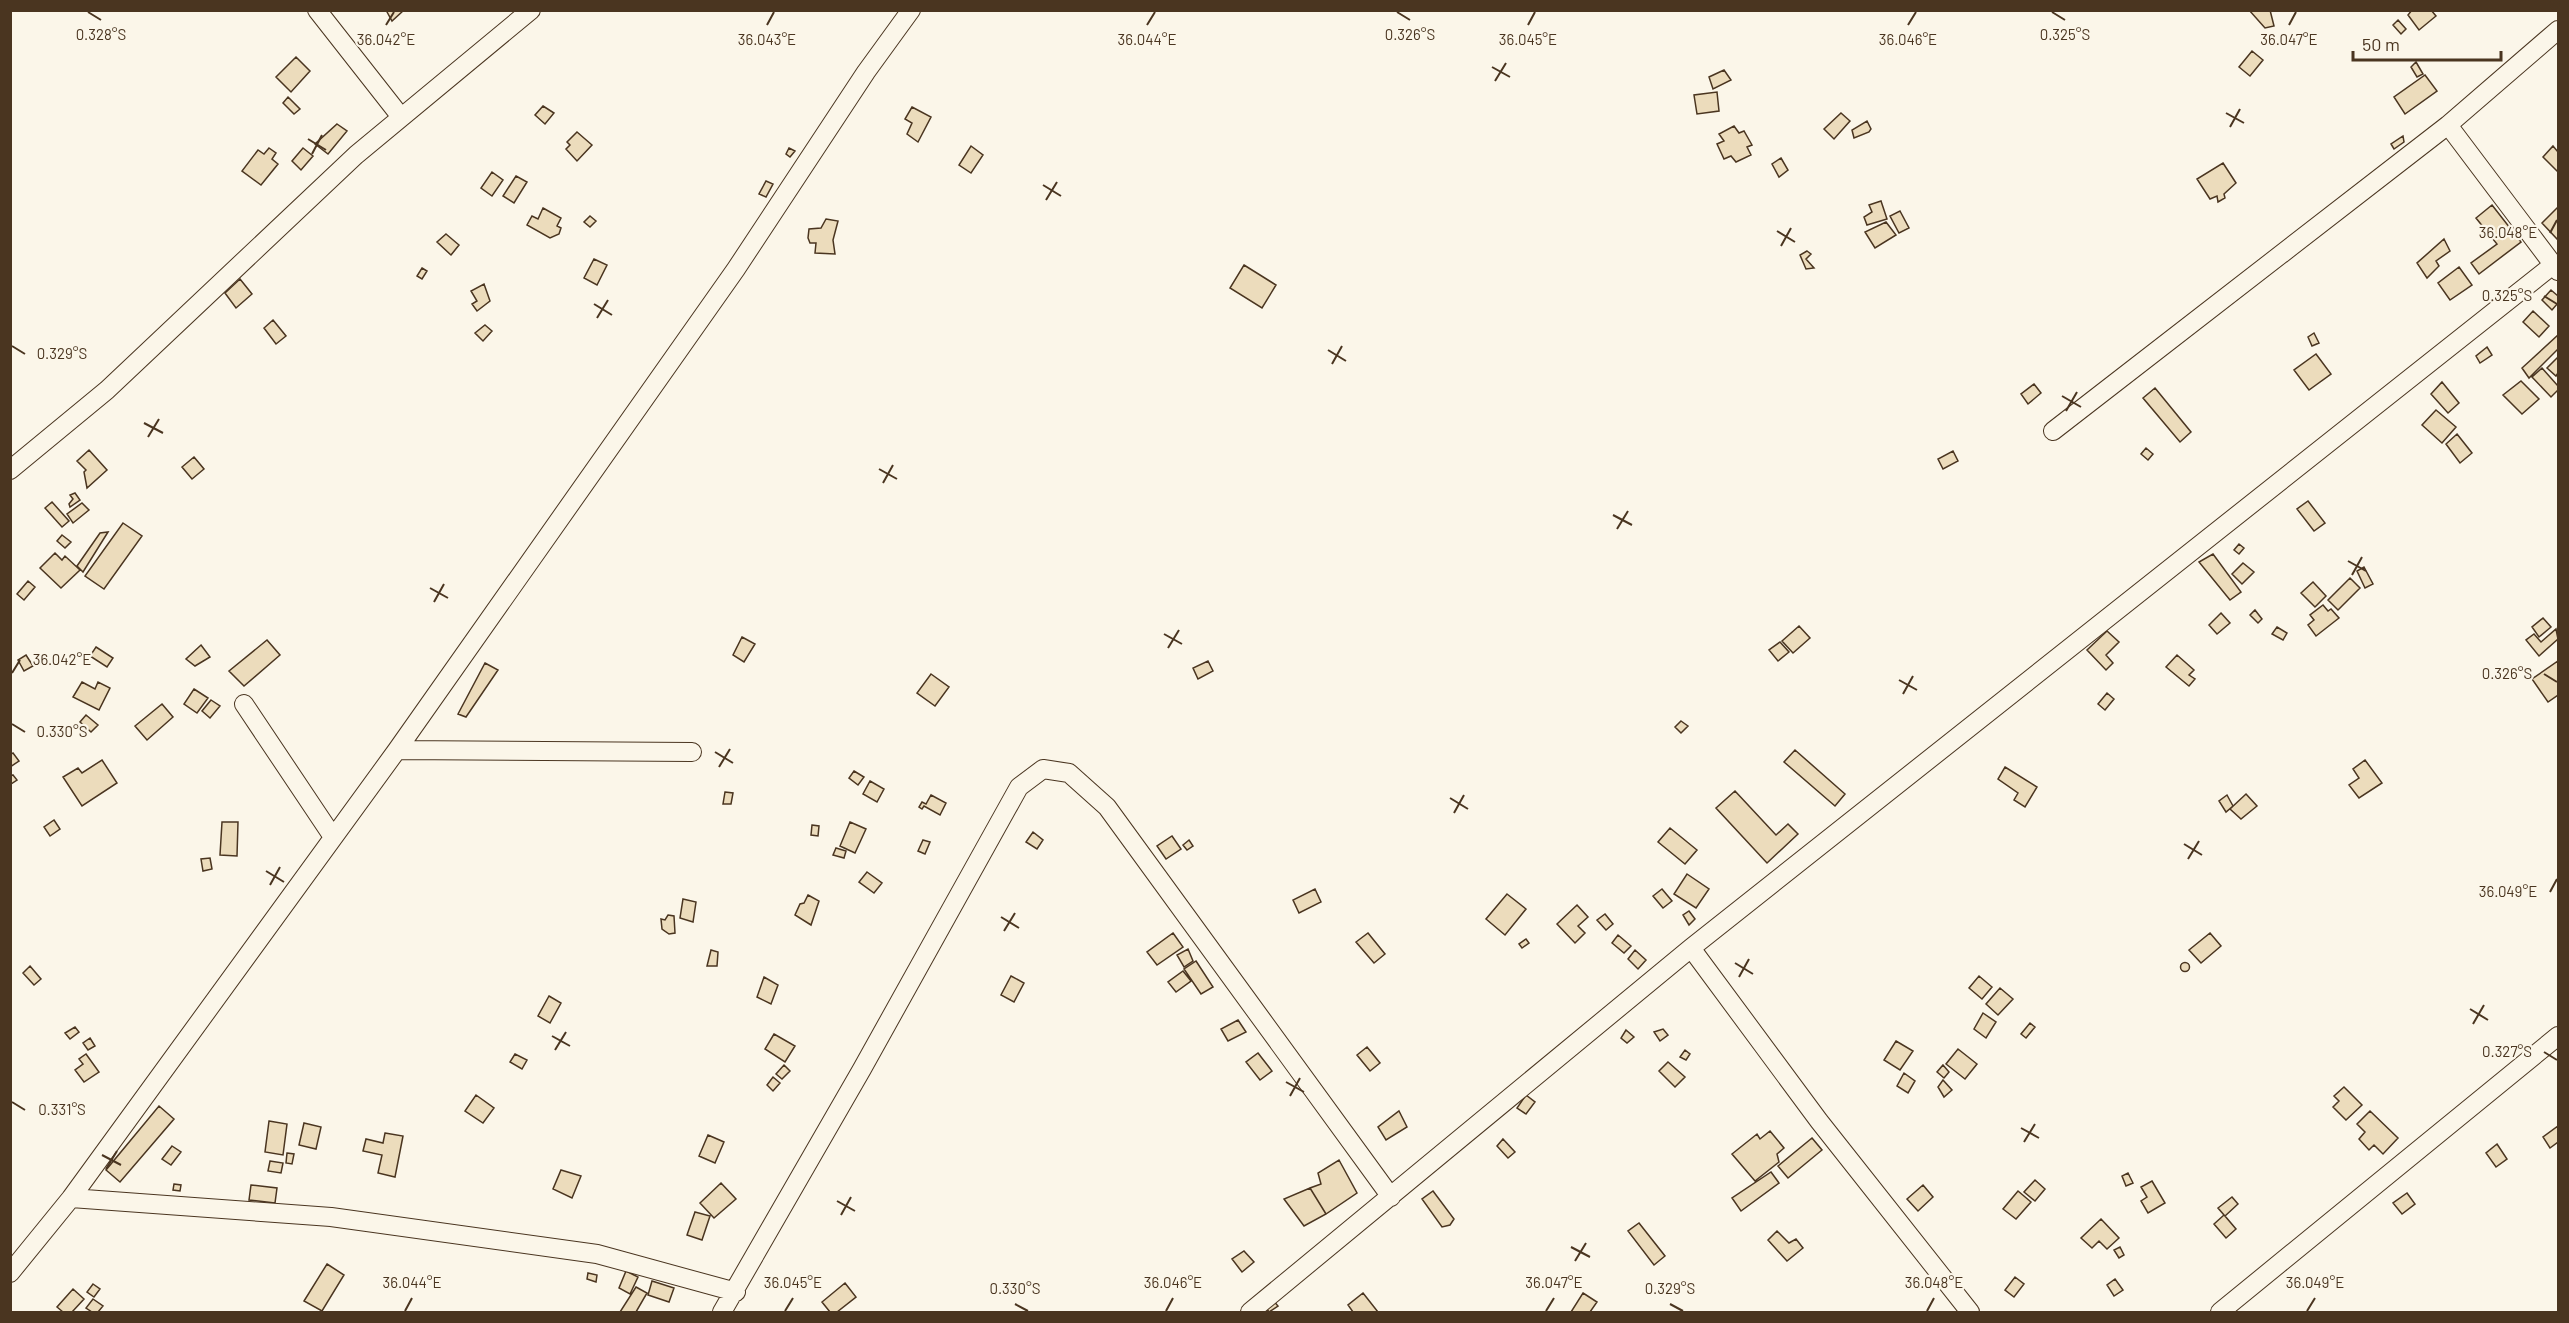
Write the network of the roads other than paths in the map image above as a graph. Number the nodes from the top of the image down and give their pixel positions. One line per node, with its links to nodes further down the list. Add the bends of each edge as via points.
1 (317, 10): 5 (street)
2 (531, 10): 5 (street)
3 (912, 10): 11 (street, via 866,72 736,269)
4 (2559, 30): 6 (street)
5 (401, 117): 9 (street, via 107,390)
6 (2448, 125): 7 (street); 8 (street)
7 (2556, 268): 14 (street)
8 (2053, 431)
9 (10, 470)
10 (244, 704): 13 (street)
11 (397, 750): 12 (street); 13 (street)
12 (692, 752)
13 (333, 837): 17 (street)
14 (1691, 948): 16 (street); 22 (street, via 1820,1122)
15 (2559, 1036): 23 (street)
16 (1391, 1197): 19 (street, via 1107,807 1069,773 1043,769 1019,787); 20 (street)
17 (71, 1198): 18 (street); 19 (street, via 331,1217 574,1250)
18 (10, 1273)
19 (736, 1293): 21 (street)
20 (1257, 1310)
21 (722, 1312)
22 (1970, 1312)
23 (2220, 1312)

